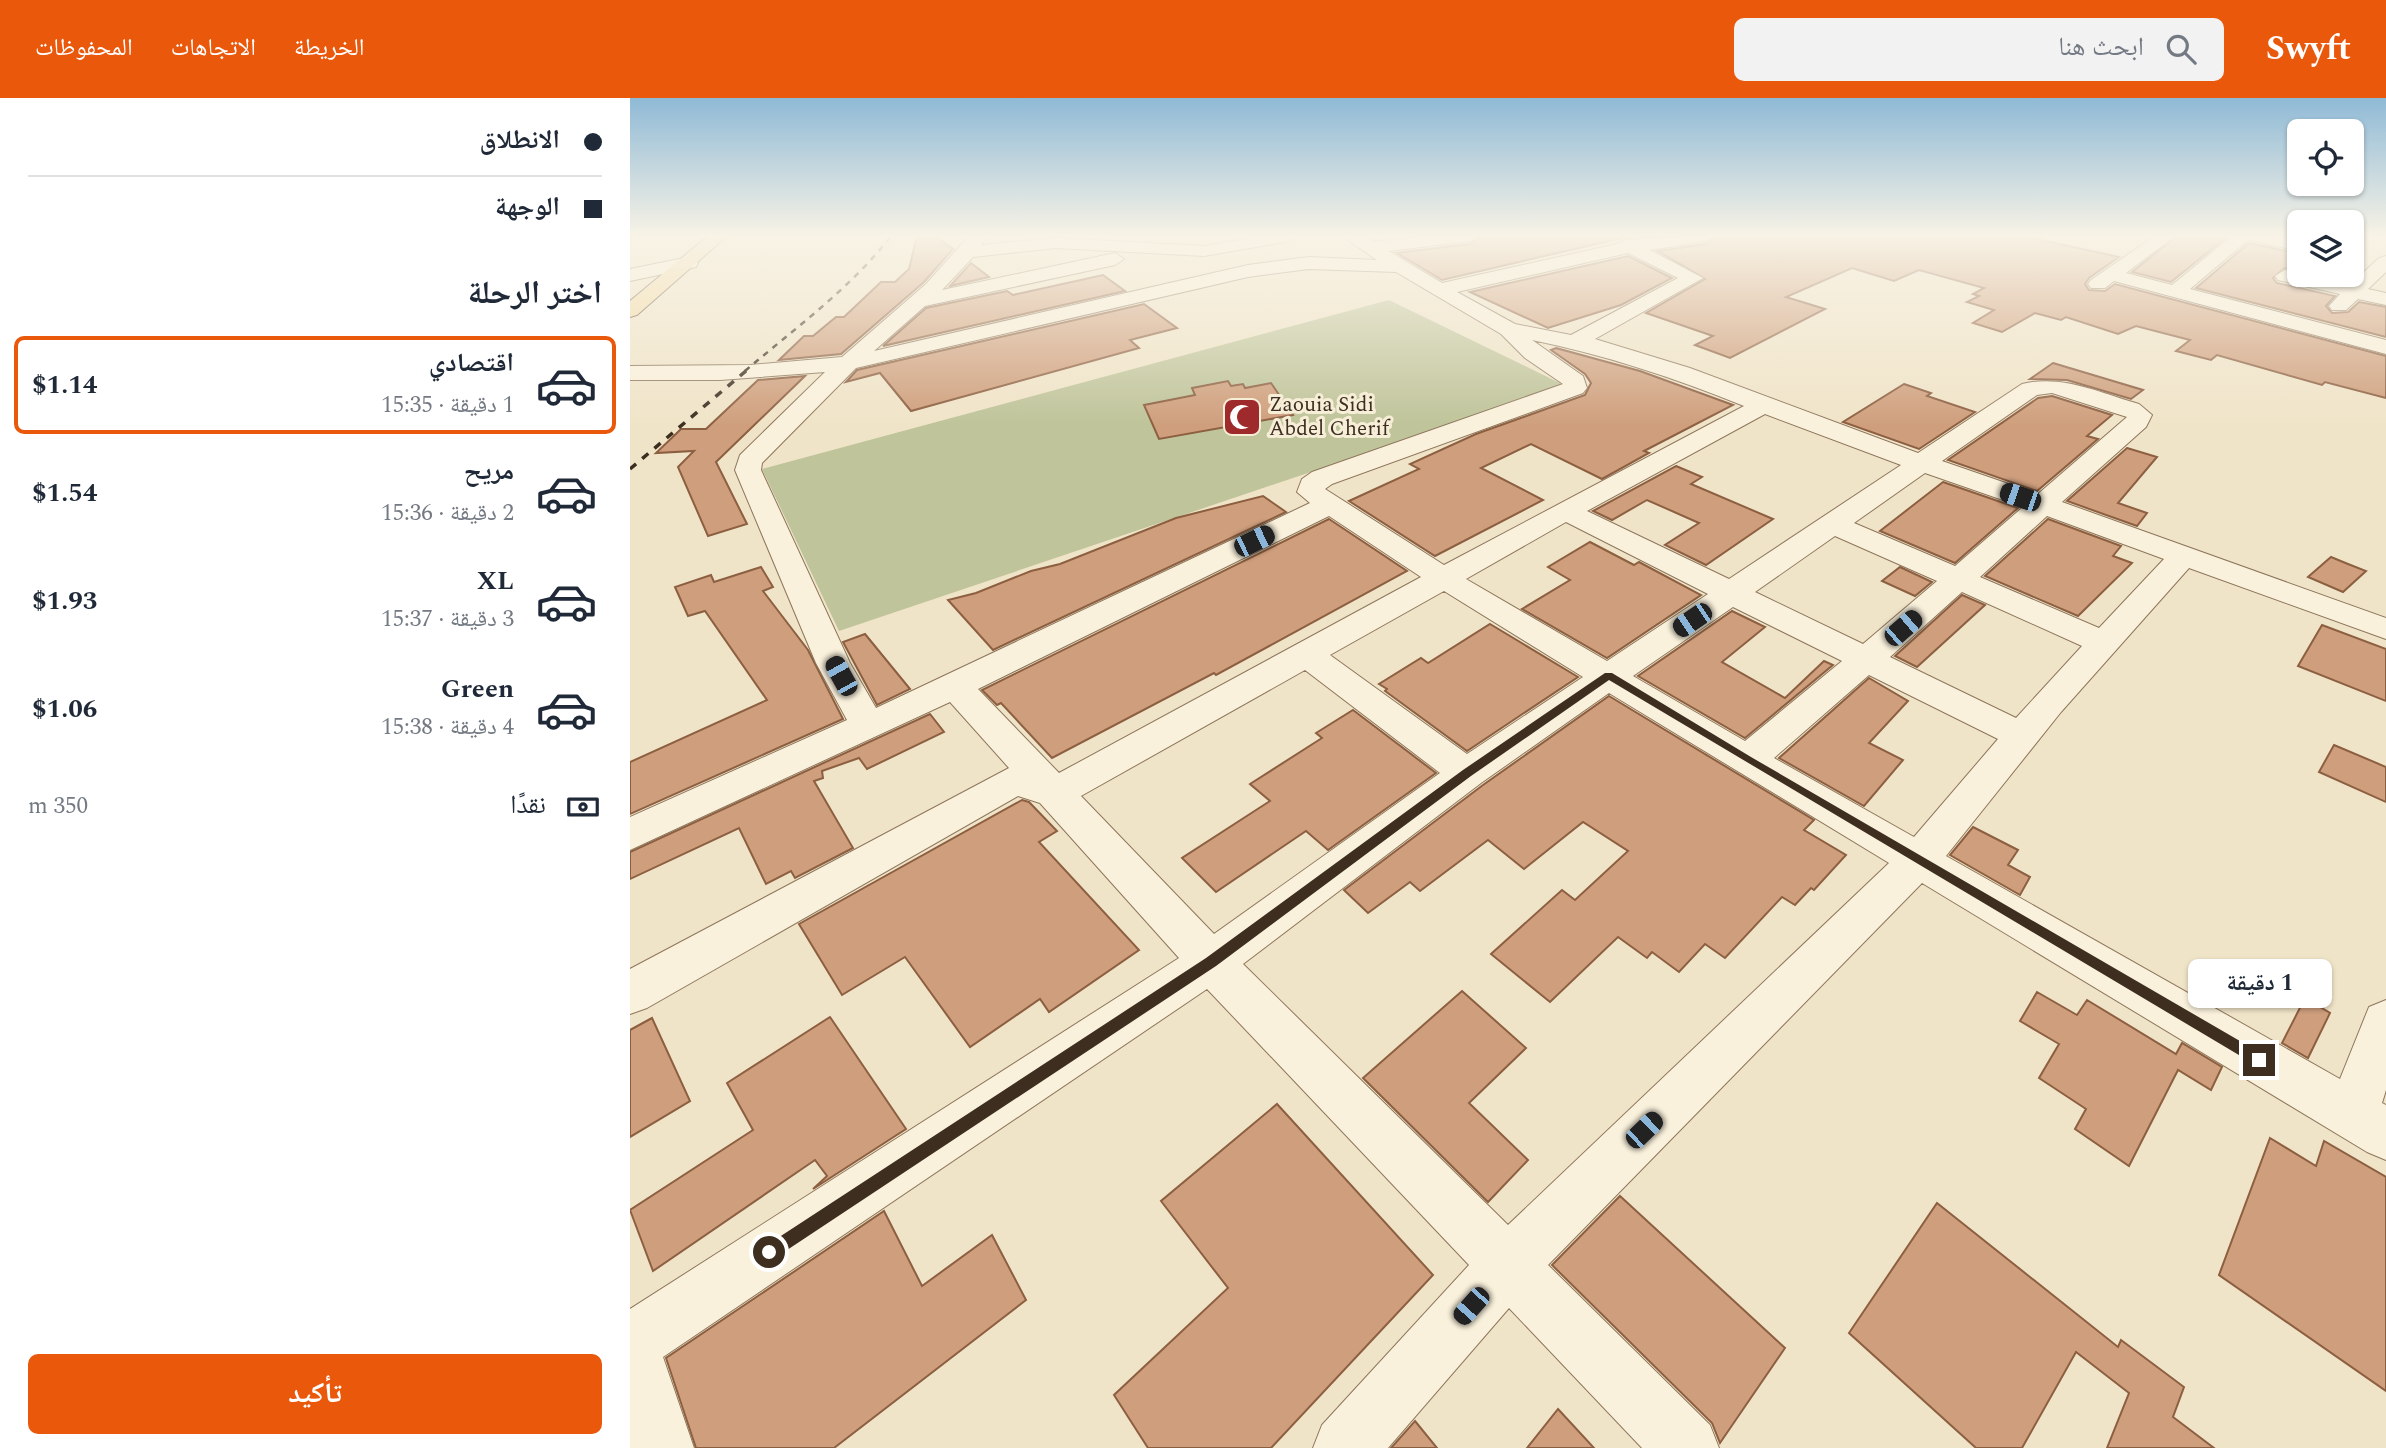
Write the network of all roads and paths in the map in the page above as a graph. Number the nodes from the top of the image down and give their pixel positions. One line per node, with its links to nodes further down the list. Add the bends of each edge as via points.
1 (645, 299): 12 (main road)
2 (921, 299): 10 (street)
3 (932, 299): 10 (street)
4 (1126, 299): 17 (street)
5 (1455, 299): 14 (street)
6 (1654, 299): 15 (street)
7 (2203, 299): 11 (street)
8 (2243, 299): 11 (street)
9 (2347, 299): 13 (street)
10 (918, 302): 17 (street)
11 (2246, 310): 13 (street)
12 (630, 311)
13 (2315, 328): 16 (street)
14 (1509, 329): 15 (street); 21 (street, via 1533,353 1575,381 1575,388 1322,478 1310,490)
15 (1574, 342): 19 (street, via 1682,373)
16 (2386, 347)
17 (848, 363): 18 (street, via 743,373); 35 (street, via 757,451 748,470 833,663)
18 (630, 373)
19 (1763, 406): 20 (street); 23 (street)
20 (1920, 464): 22 (street); 22 (street, via 2040,386 2063,388 2140,415); 24 (street)
21 (1329, 505): 26 (street); 34 (street)
22 (2043, 505): 25 (street); 27 (street)
23 (1565, 511): 26 (street); 28 (street)
24 (1833, 524): 27 (street); 28 (street)
25 (2185, 555): 29 (street); 30 (street)
26 (1445, 579): 31 (street); 33 (street)
27 (1959, 579): 30 (street); 32 (street)
28 (1734, 593): 32 (street); 33 (street)
29 (2386, 629)
30 (2104, 643): 36 (street)
31 (1306, 654): 38 (street); 39 (street)
32 (1866, 660): 36 (street); 37 (street)
33 (1609, 676): 37 (street); 38 (street)
34 (955, 686): 35 (street); 39 (street)
35 (868, 726): 40 (street)
36 (2022, 736): 41 (street)
37 (1747, 760): 41 (street)
38 (1467, 773): 42 (street)
39 (1055, 793): 42 (street); 43 (street, via 1014,781)
40 (630, 834)
41 (1918, 861): 45 (street); 46 (street)
42 (1211, 962): 46 (street); 47 (street)
43 (630, 993)
44 (2386, 1023): 45 (street)
45 (2369, 1124)
46 (1507, 1265): 49 (street); 50 (street)
47 (630, 1346): 48 (street)
48 (662, 1448)
49 (1345, 1448)
50 (1687, 1448)

